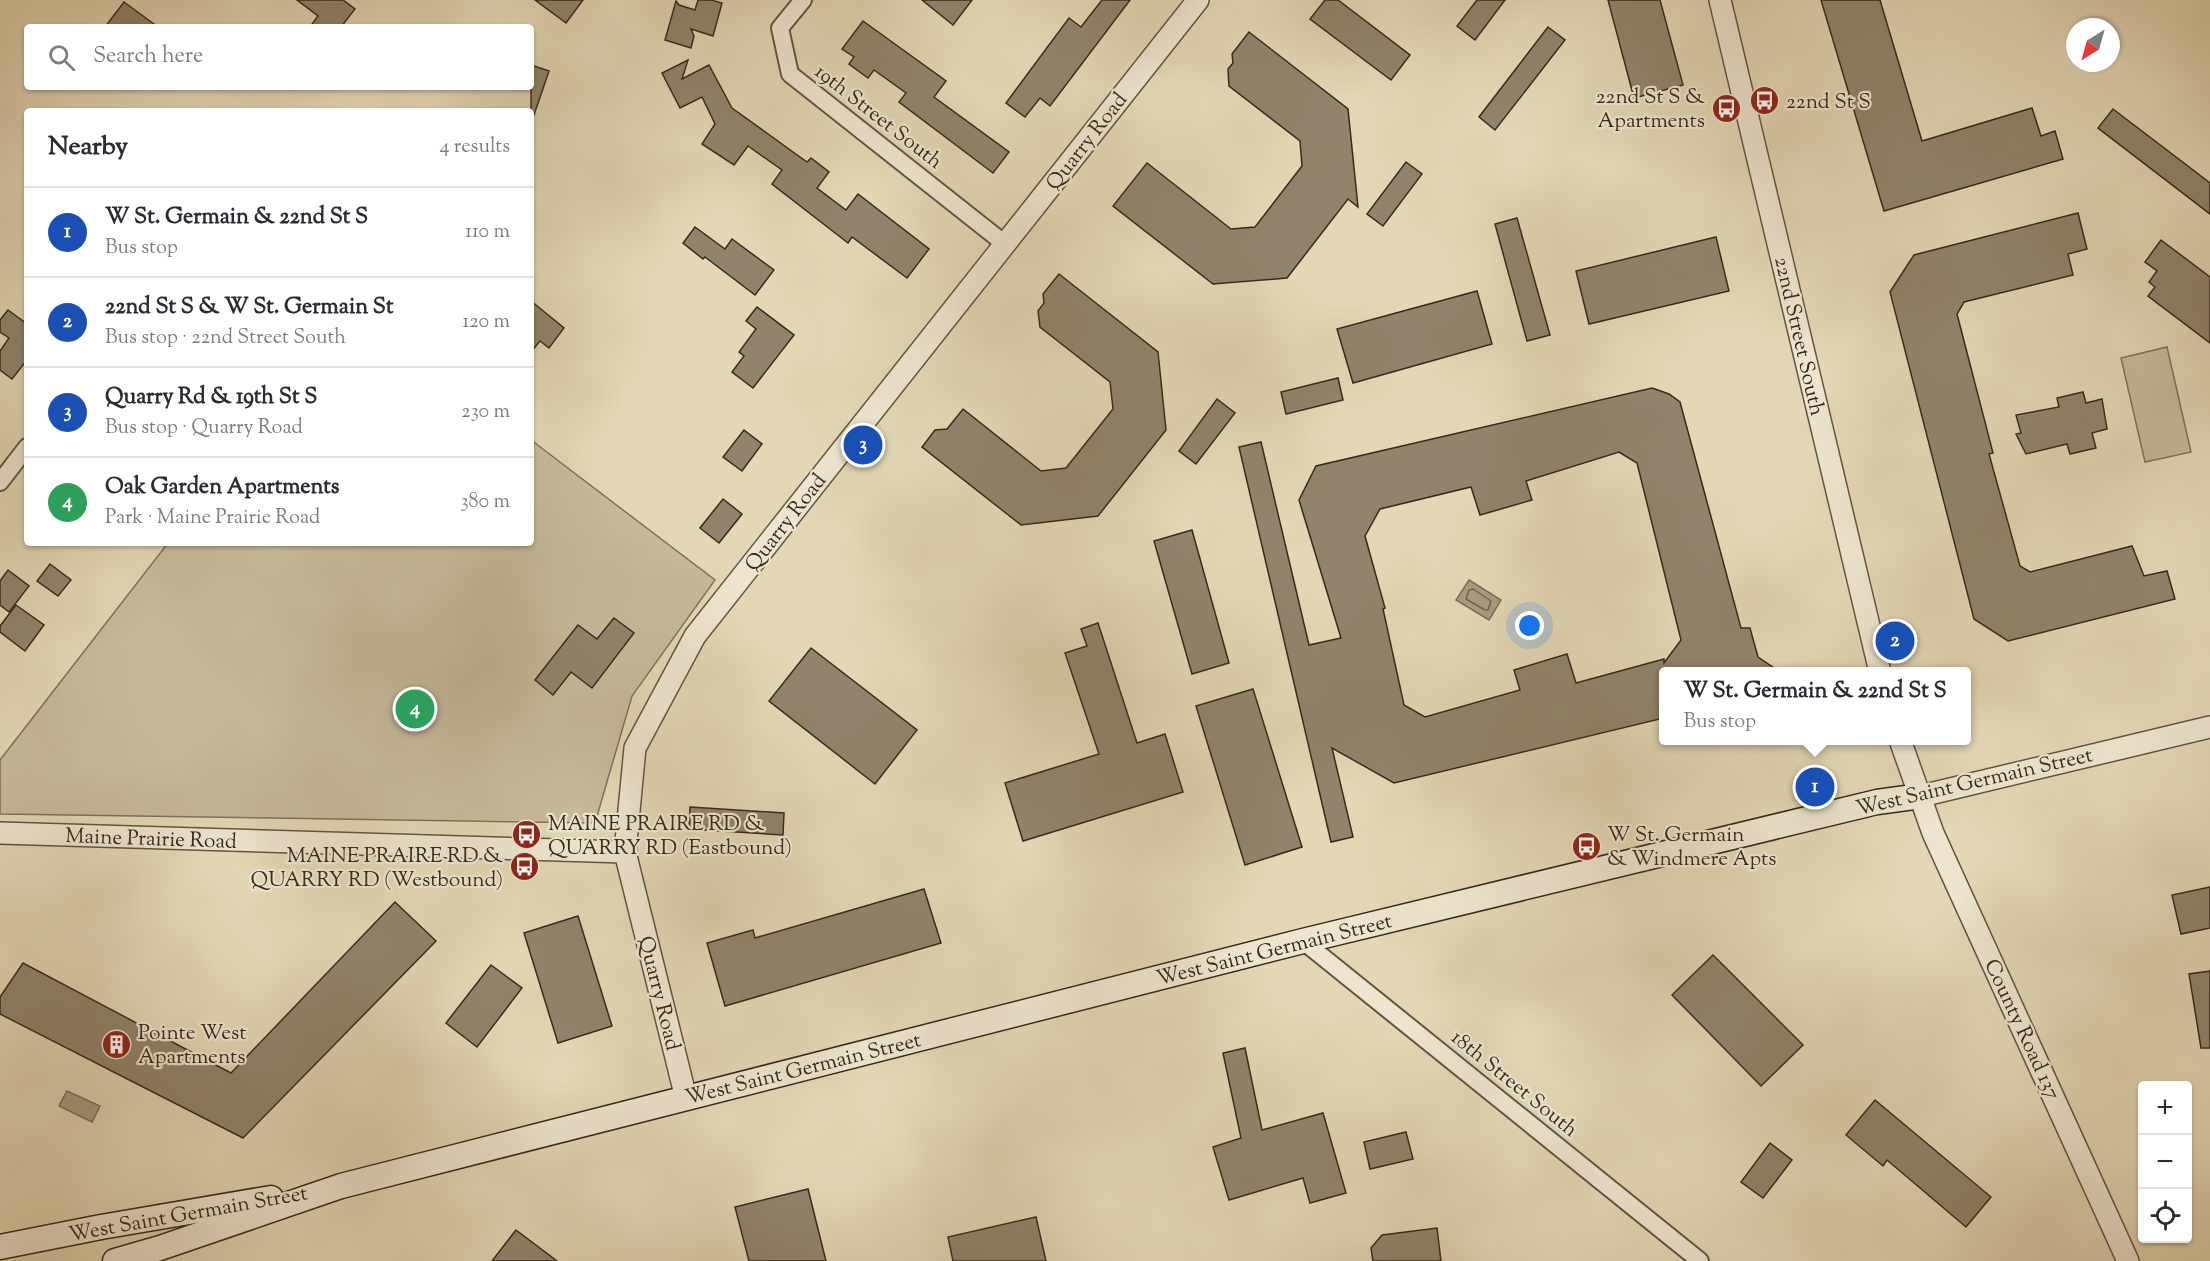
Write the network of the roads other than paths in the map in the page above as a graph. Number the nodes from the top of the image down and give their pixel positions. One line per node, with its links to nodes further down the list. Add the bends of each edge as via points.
1 (803, 0): 4 (street, 19th Street South, via 780,28 790,74)
2 (1198, 0): 4 (street, Quarry Road)
3 (1720, 0): 7 (street, 22nd Street South)
4 (1005, 244): 12 (street, Quarry Road, via 695,636 635,748)
5 (24, 451): 6 (street)
6 (0, 482)
7 (1879, 667)
8 (2210, 727): 10 (street, West Saint Germain Street)
9 (1902, 745): 10 (street)
10 (1921, 796): 13 (main road, West Saint Germain Street, via 1877,802); 19 (street, County Road 137, via 1934,833)
11 (0, 833): 12 (street, Maine Prairie Road)
12 (625, 852): 14 (street, Quarry Road)
13 (1303, 940): 14 (main road, West Saint Germain Street); 18 (street, 18th Street South)
14 (686, 1098): 15 (main road, West Saint Germain Street)
15 (341, 1186): 16 (main road, West Saint Germain Street); 17 (main road, West Saint Germain Street)
16 (0, 1247)
17 (115, 1261)
18 (1700, 1261)
19 (2128, 1261)

